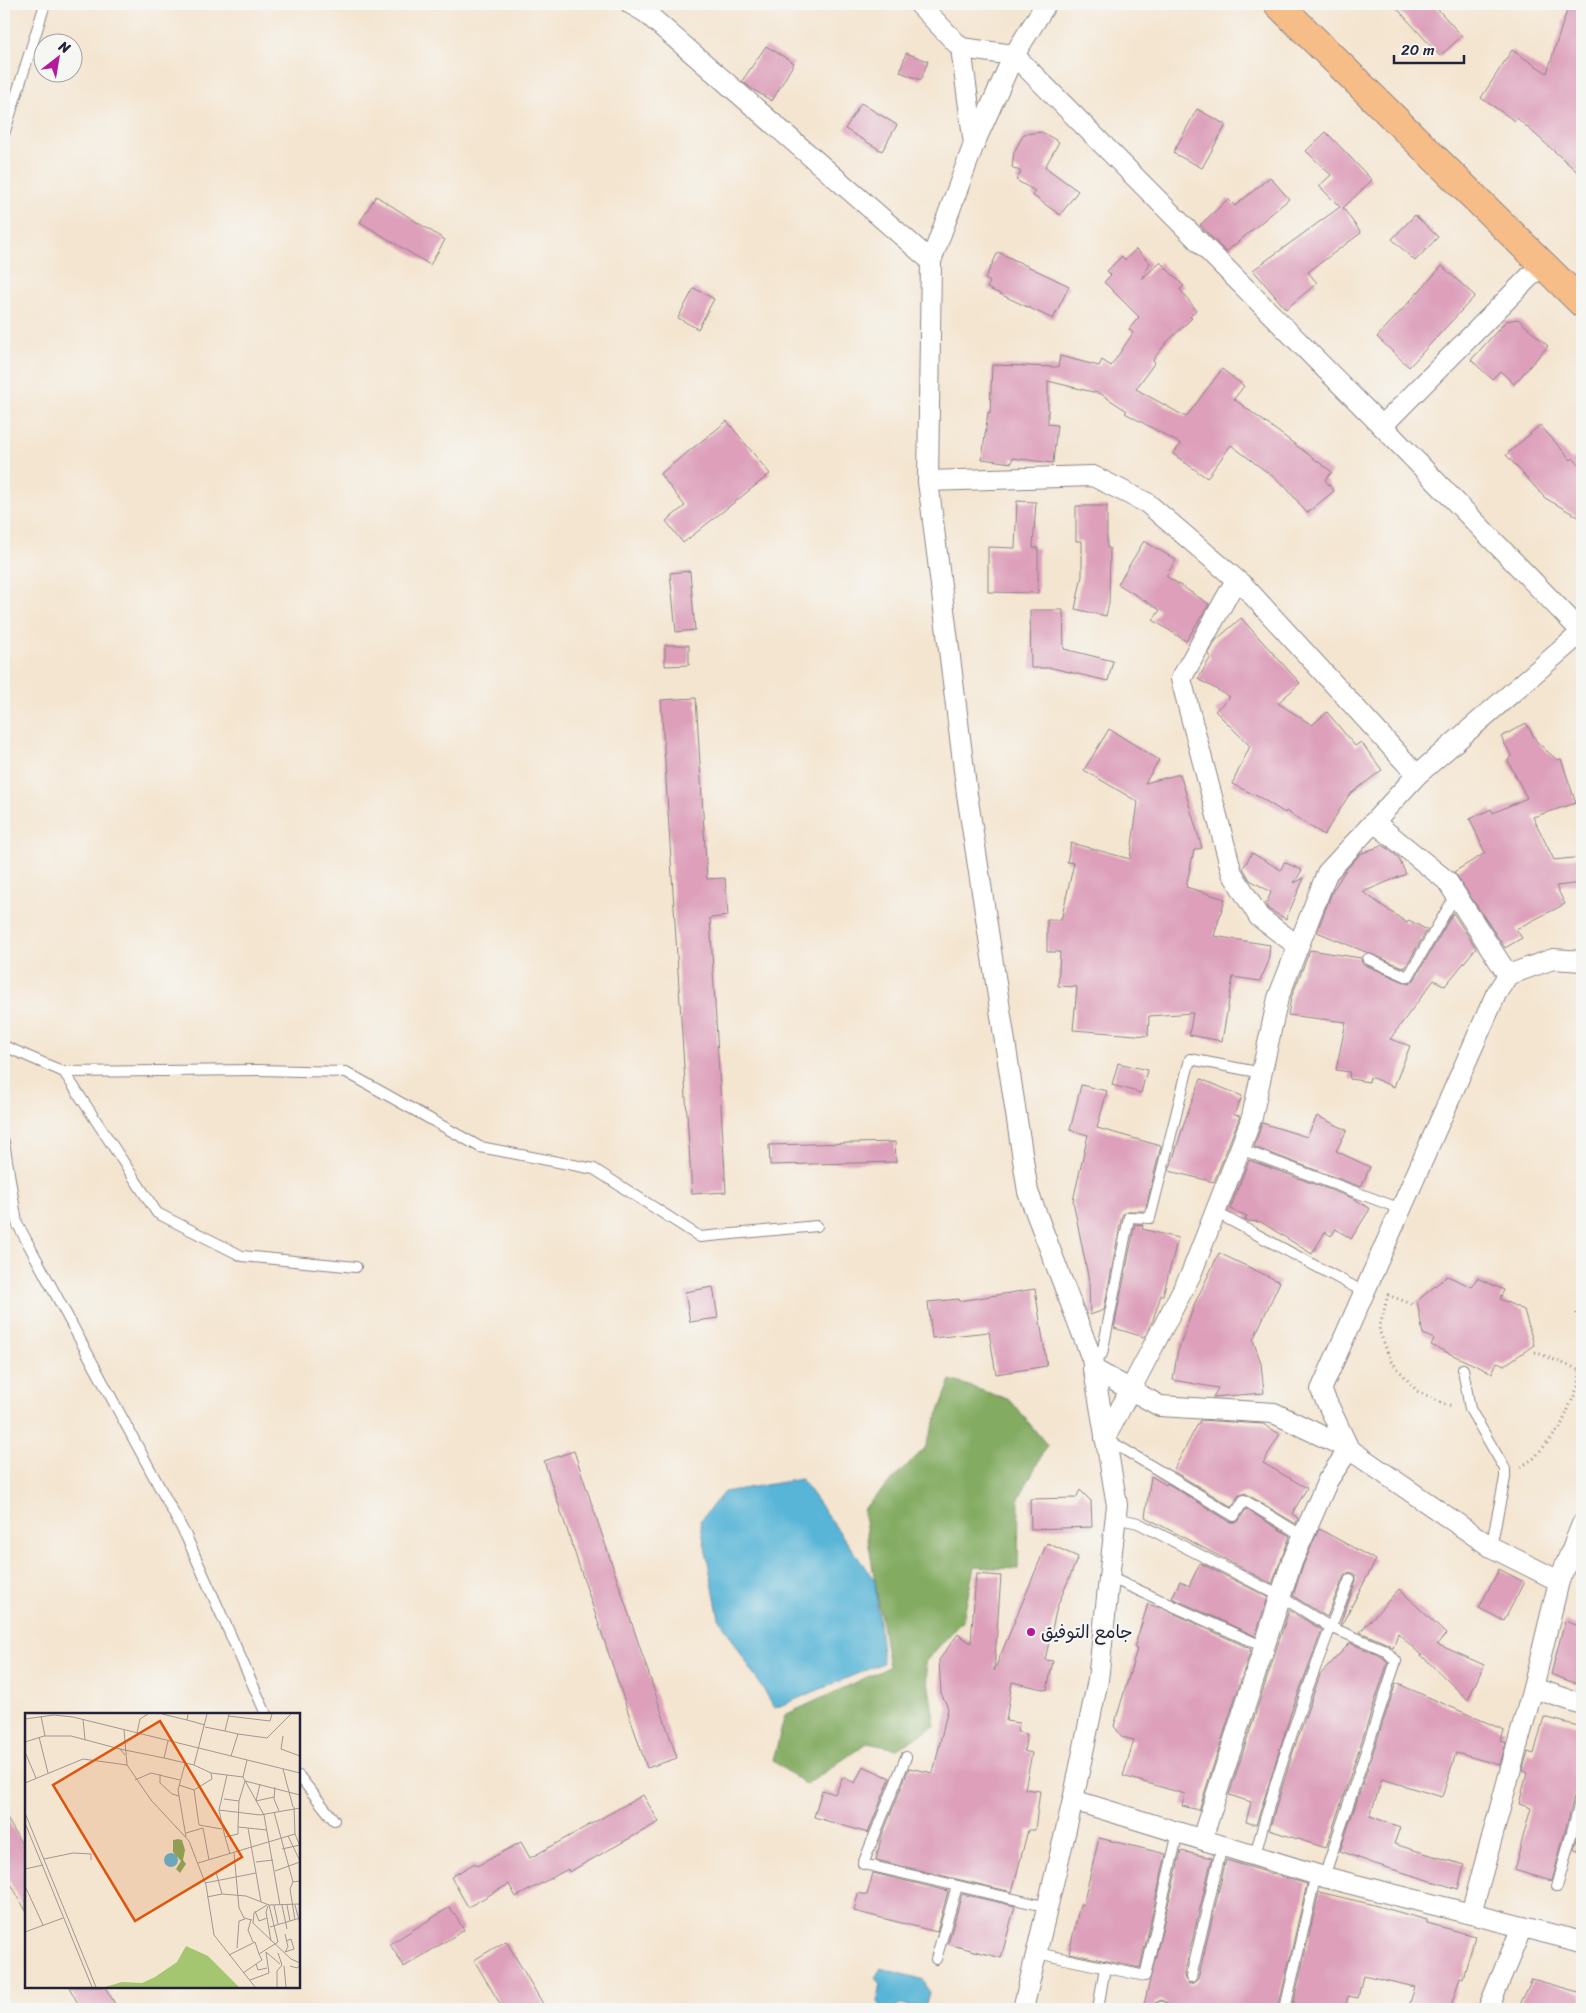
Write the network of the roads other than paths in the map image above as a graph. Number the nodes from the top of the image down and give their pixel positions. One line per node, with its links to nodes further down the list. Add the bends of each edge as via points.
1 (45, 4): 8 (lane)
2 (632, 4): 10 (street)
3 (919, 4): 6 (street)
4 (1046, 4): 7 (street)
5 (1278, 4): 11 (main road)
6 (961, 48): 7 (street); 9 (street)
7 (1014, 55): 9 (street); 13 (street)
8 (4, 134)
9 (974, 144): 10 (street)
10 (931, 261): 14 (street)
11 (1543, 263): 12 (main road); 13 (street)
12 (1582, 302)
13 (1382, 426): 16 (street)
14 (928, 481): 15 (street, via 1093,476 1147,503); 35 (street, via 967,794 1028,1192)
15 (1236, 580): 17 (street); 20 (street, via 1181,679 1232,873 1259,917)
16 (1582, 632): 17 (street)
17 (1416, 775): 18 (street)
18 (1374, 822): 19 (street, via 1447,881); 20 (street, via 1327,873)
19 (1455, 896): 21 (lane, via 1408,977); 23 (street)
20 (1298, 946): 27 (street, via 1278,998)
21 (1368, 959)
22 (1582, 961): 23 (street, via 1554,959)
23 (1508, 974): 30 (street, via 1496,994)
24 (4, 1046): 25 (lane); 26 (lane)
25 (4, 1058)
26 (64, 1072): 32 (lane, via 346,1072 480,1147 594,1169 700,1237); 33 (lane, via 157,1213 242,1256)
27 (1262, 1073): 29 (street); 35 (lane, via 1190,1059 1150,1218 1129,1217 1102,1354)
28 (4, 1142): 52 (lane, via 17,1223 186,1536)
29 (1240, 1149): 30 (lane); 31 (street)
30 (1401, 1209): 34 (street)
31 (1215, 1212): 34 (lane); 37 (street, via 1191,1274)
32 (817, 1226)
33 (356, 1267)
34 (1364, 1292): 39 (street, via 1321,1390)
35 (1092, 1364): 37 (street); 38 (street)
36 (1463, 1369): 43 (lane, via 1470,1409 1505,1469)
37 (1131, 1388): 38 (street); 39 (street, via 1160,1406 1274,1413)
38 (1105, 1438): 40 (street, via 1117,1505); 42 (lane, via 1234,1516 1244,1500)
39 (1349, 1449): 42 (street, via 1328,1480); 43 (street)
40 (1116, 1518): 44 (street); 47 (lane, via 1138,1523)
41 (1582, 1524): 46 (street)
42 (1303, 1536): 47 (street)
43 (1491, 1547): 46 (street)
44 (1109, 1577): 49 (lane); 56 (street, via 1098,1680)
45 (1350, 1579): 48 (lane)
46 (1559, 1581): 50 (street)
47 (1280, 1596): 48 (lane); 49 (street)
48 (1330, 1627): 61 (lane, via 1270,1801); 62 (lane, via 1385,1650 1396,1661)
49 (1264, 1647): 59 (street)
50 (1533, 1688): 51 (street); 66 (street)
51 (1582, 1704)
52 (266, 1713)
53 (906, 1757): 63 (lane, via 863,1864)
54 (300, 1777): 57 (lane)
55 (1582, 1795): 64 (lane)
56 (1073, 1800): 58 (street); 65 (street)
57 (334, 1820)
58 (1178, 1832): 59 (street); 71 (lane, via 1144,1976)
59 (1202, 1839): 60 (street)
60 (1222, 1846): 61 (street); 72 (lane)
61 (1255, 1855): 62 (street)
62 (1320, 1876): 66 (street); 75 (lane)
63 (957, 1886): 65 (lane); 70 (lane)
64 (1557, 1887)
65 (1048, 1906): 69 (street)
66 (1471, 1914): 67 (street)
67 (1522, 1927): 68 (street); 76 (street)
68 (1582, 1942)
69 (1037, 1953): 71 (lane); 73 (street)
70 (936, 1959)
71 (1105, 1967): 74 (lane)
72 (1191, 1977)
73 (1023, 2009)
74 (1098, 2009)
75 (1285, 2009)
76 (1488, 2009)

